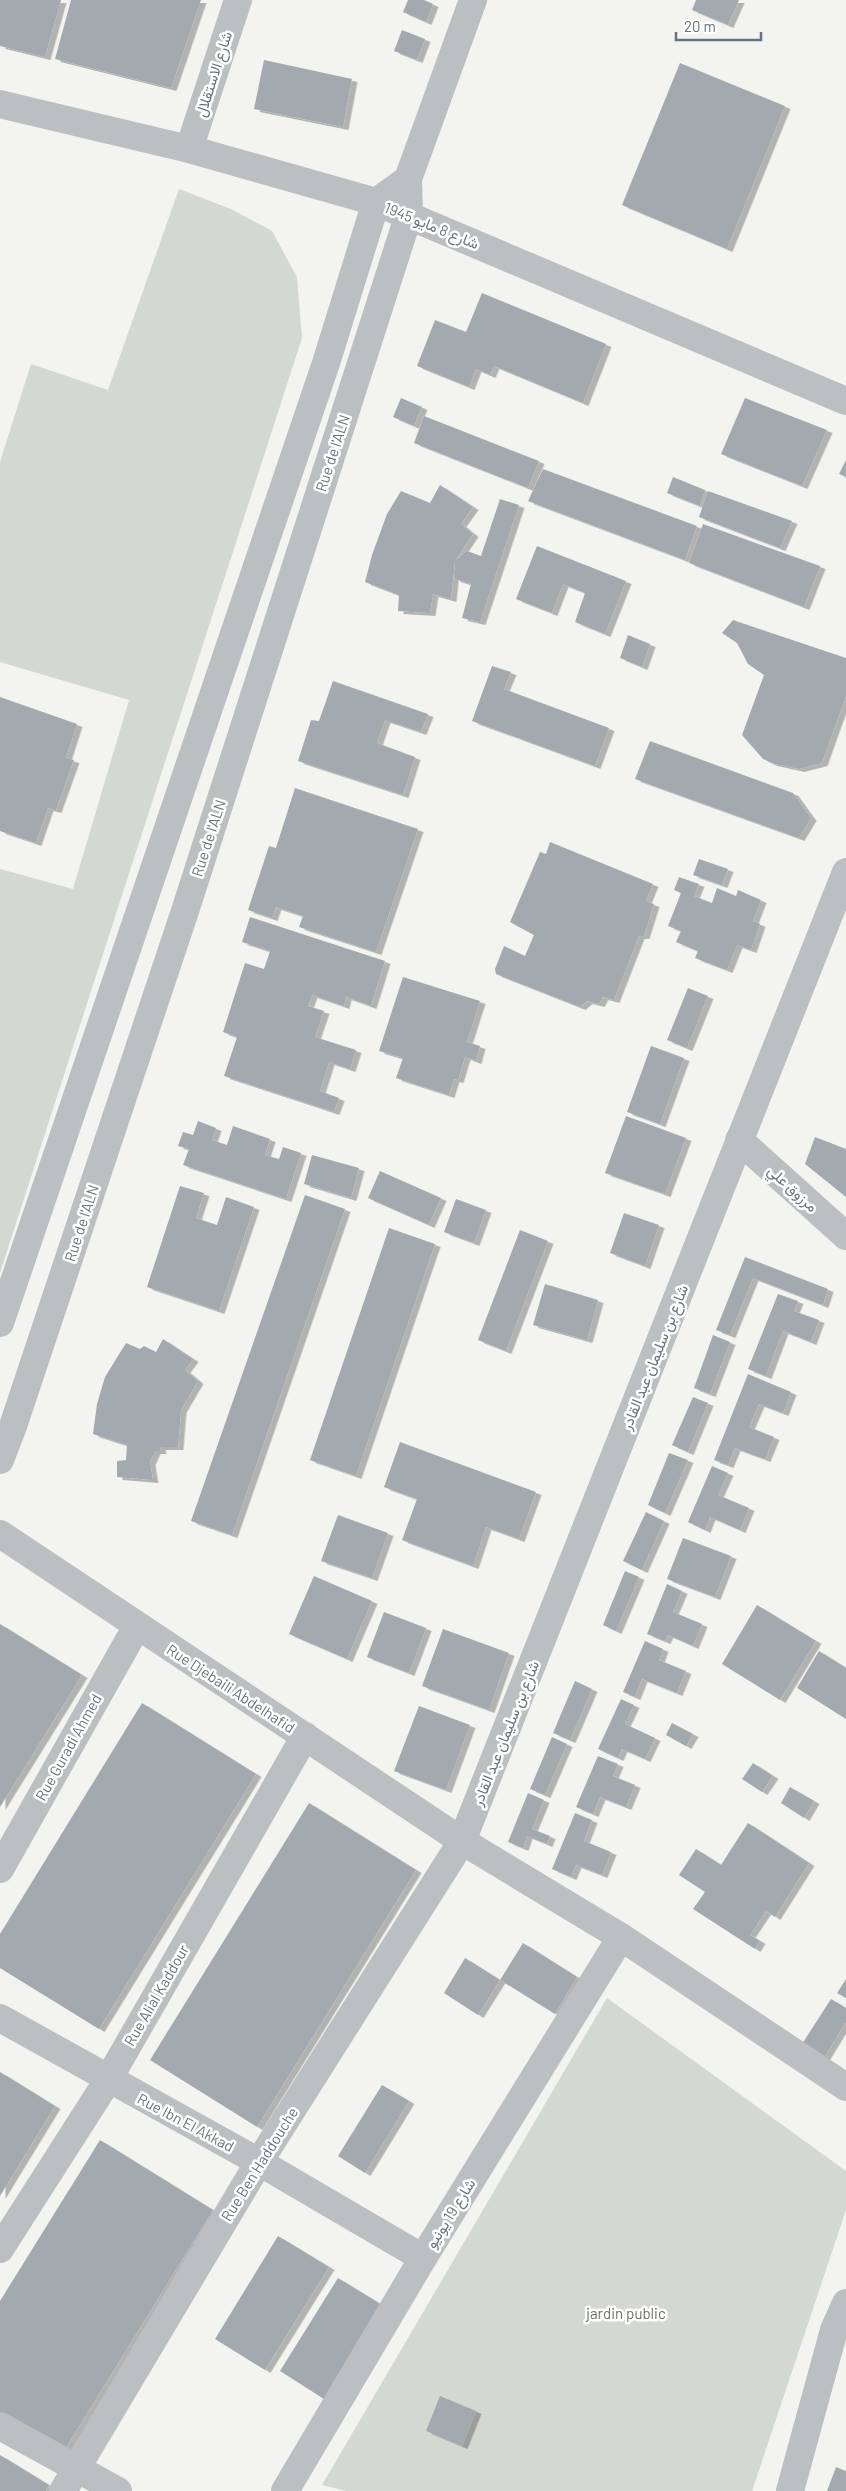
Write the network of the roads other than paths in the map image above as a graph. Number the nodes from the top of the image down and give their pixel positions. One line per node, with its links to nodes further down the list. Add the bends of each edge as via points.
1 (238, 0): 4 (street, شارع الاستقلال)
2 (473, 0): 5 (street)
3 (0, 104): 4 (street, شارع 8 مايو 1945)
4 (189, 148): 6 (street, شارع 8 مايو 1945)
5 (408, 179): 6 (street); 7 (street, Rue de l'ALN)
6 (376, 202): 7 (street, شارع 8 مايو 1945); 10 (street, via 326,363)
7 (409, 214): 8 (street, شارع 8 مايو 1945); 11 (street, Rue de l'ALN)
8 (846, 401)
9 (846, 872): 12 (street, شارع بن سليمان عبد القادر)
10 (144, 898): 11 (street); 14 (street)
11 (184, 911): 15 (street, Rue de l'ALN)
12 (739, 1140): 13 (street, مرزوق علي); 19 (street, شارع بن سليمان عبد القادر)
13 (846, 1236)
14 (0, 1323)
15 (0, 1460)
16 (0, 1534): 17 (street, Rue Djebaili Abdelhafid)
17 (137, 1626): 18 (street, Rue Djebaili Abdelhafid); 20 (street, Rue Guradi Ahmed)
18 (305, 1736): 19 (street, Rue Djebaili Abdelhafid); 23 (street, Rue Alial Kaddour)
19 (462, 1841): 21 (street, Rue Djebaili Abdelhafid); 25 (street, Rue Ben Haddouche)
20 (0, 1868)
21 (621, 1937): 24 (street, Rue Djebaili Abdelhafid); 27 (street, شارع 19 يونيو)
22 (0, 2018): 23 (street, Rue Ibn El Akkad)
23 (108, 2080): 25 (street, Rue Ibn El Akkad); 26 (street, Rue Alial Kaddour)
24 (846, 2086)
25 (259, 2162): 27 (street, Rue Ibn El Akkad); 30 (street, Rue Ben Haddouche)
26 (0, 2249)
27 (422, 2258): 33 (street, شارع 19 يونيو)
28 (846, 2303): 34 (street, via 834,2330)
29 (0, 2426): 30 (street)
30 (77, 2466): 31 (street, Rue Ben Haddouche); 32 (street)
31 (63, 2491)
32 (118, 2491)
33 (284, 2491)
34 (790, 2491)

